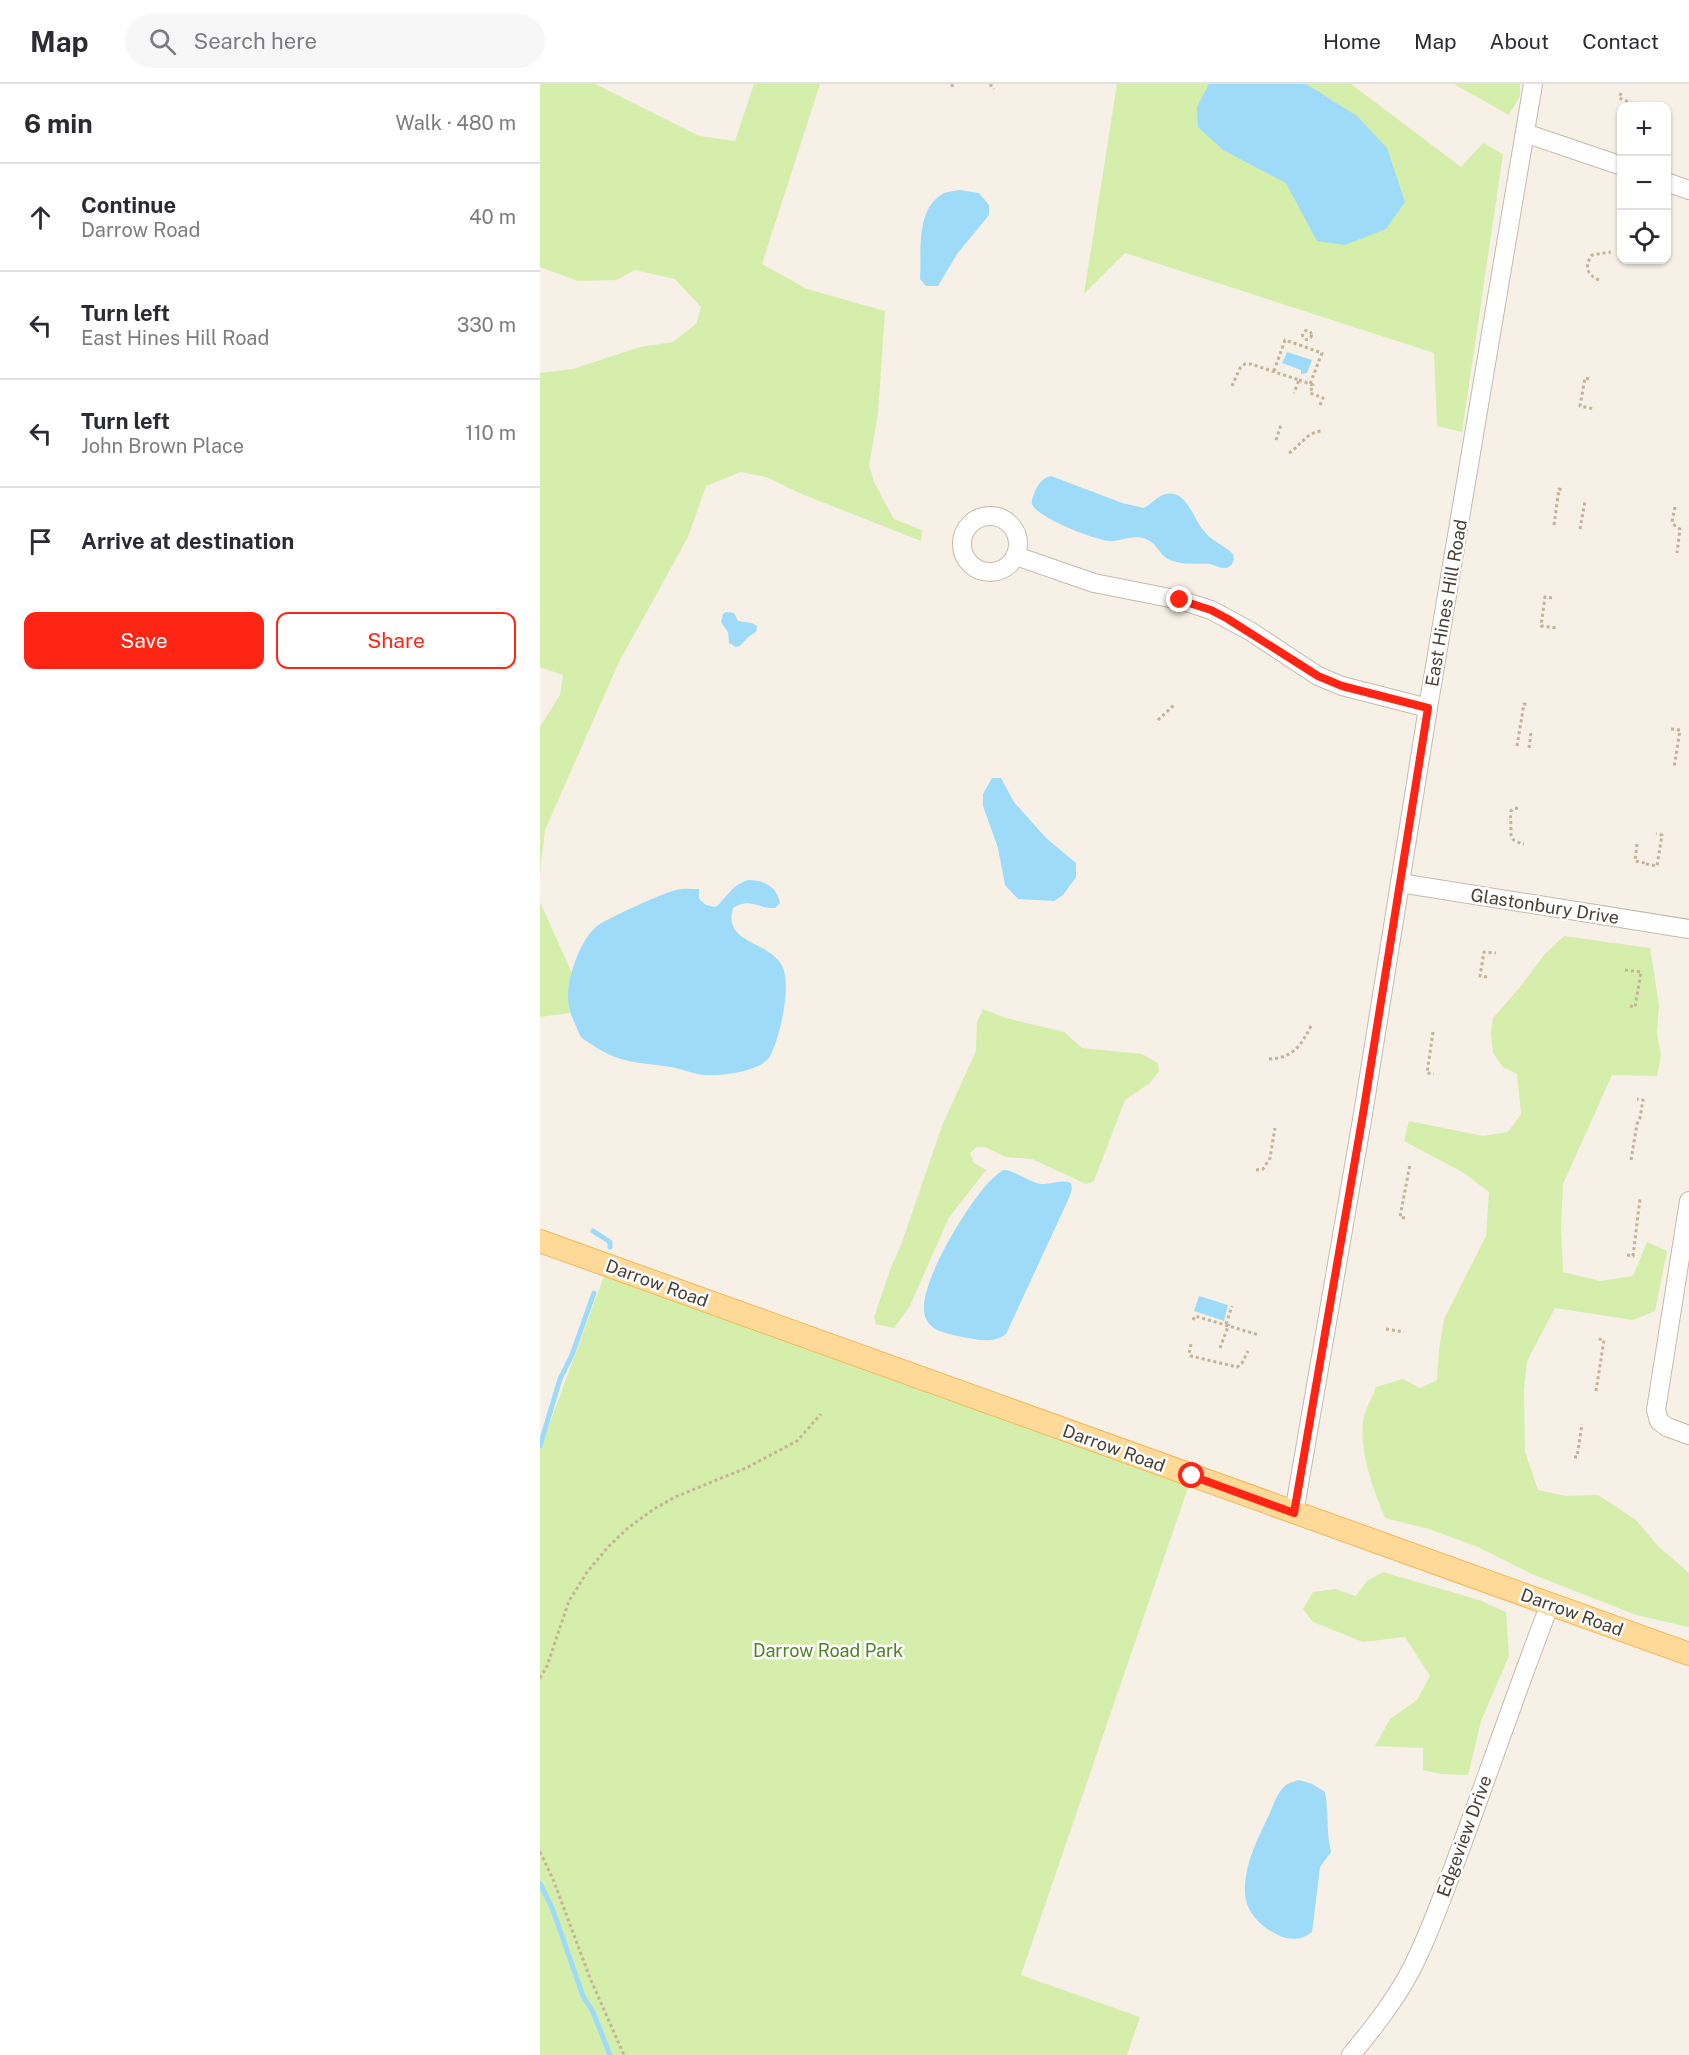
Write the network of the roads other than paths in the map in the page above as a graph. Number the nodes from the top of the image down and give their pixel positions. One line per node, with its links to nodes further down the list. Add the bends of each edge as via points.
1 (1533, 84): 2 (street, East Hines Hill Road)
2 (1526, 133): 3 (street); 7 (street, East Hines Hill Road)
3 (1617, 164)
4 (1671, 184): 5 (street)
5 (1689, 190)
6 (1016, 556): 7 (street, via 1094,583 1211,610 1318,676)
7 (1428, 708): 8 (street, East Hines Hill Road)
8 (1400, 883): 9 (street, Glastonbury Drive); 13 (street, East Hines Hill Road)
9 (1689, 929)
10 (1689, 1201): 12 (street, via 1656,1410 1659,1422)
11 (540, 1241): 13 (main road, Darrow Road)
12 (1689, 1435)
13 (1294, 1513): 14 (main road, Darrow Road)
14 (1550, 1604): 15 (main road, Darrow Road); 16 (street, Edgeview Drive, via 1413,1966)
15 (1689, 1654)
16 (1351, 2055)

